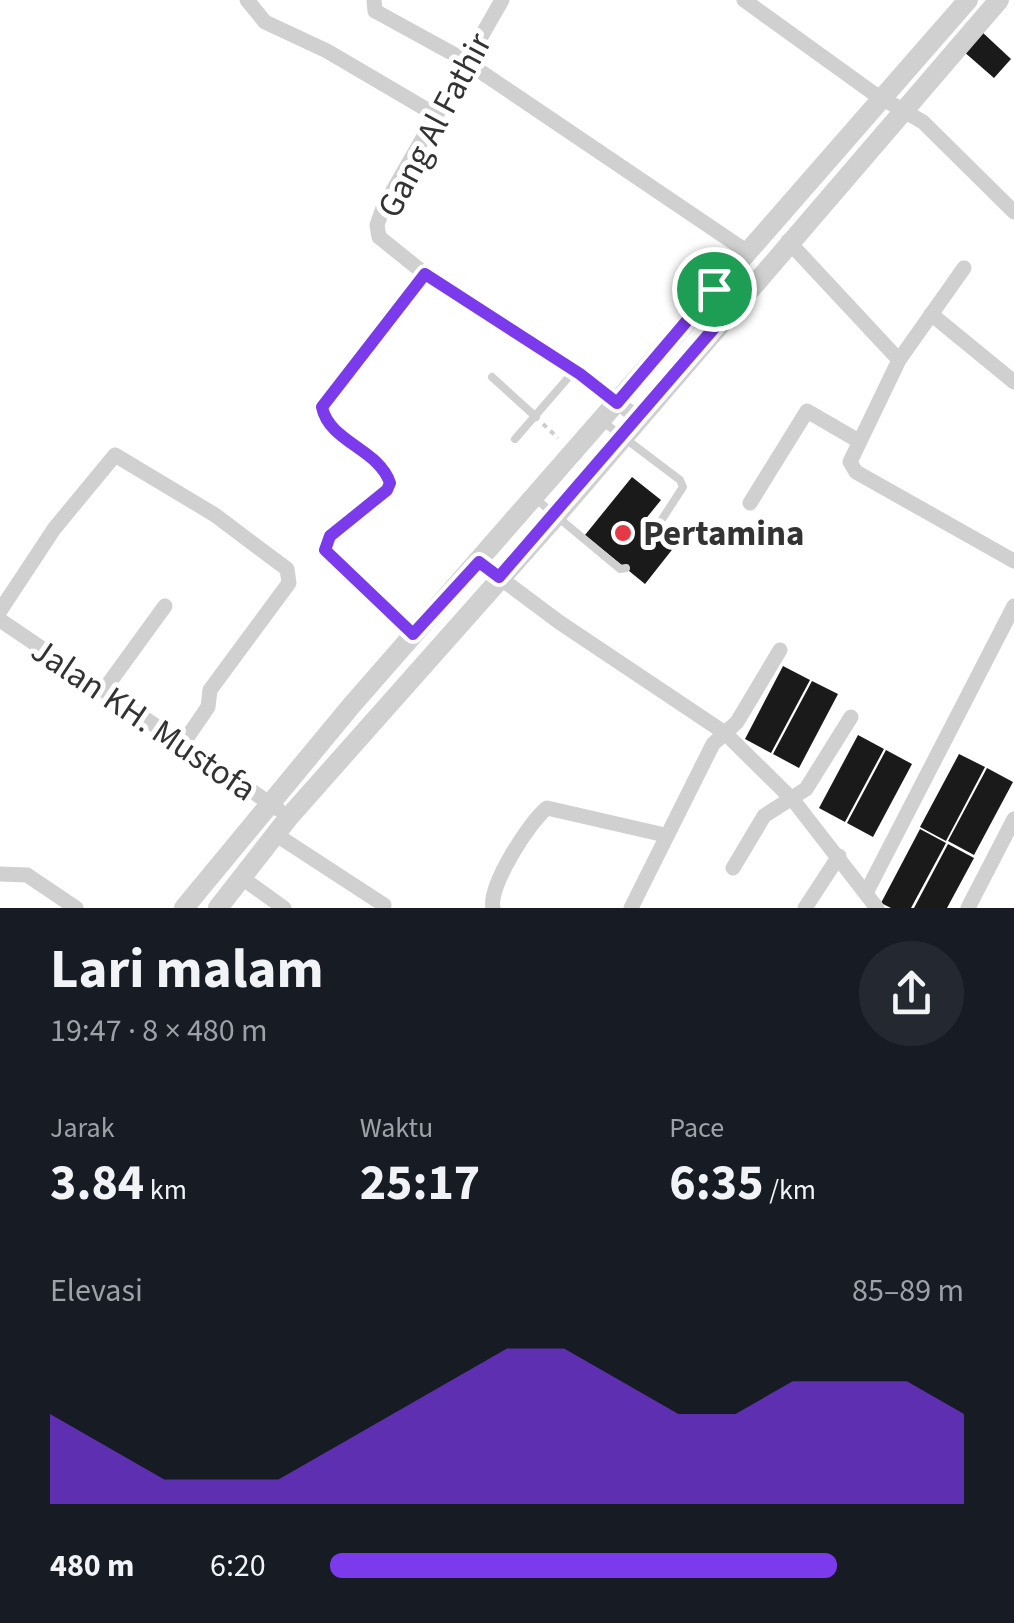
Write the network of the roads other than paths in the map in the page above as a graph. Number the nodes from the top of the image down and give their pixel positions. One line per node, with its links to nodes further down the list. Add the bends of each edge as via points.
1 (247, 0): 10 (street, via 265,22)
2 (374, 0): 7 (street, via 375,11)
3 (502, 0): 7 (street, Gang Al Fathir)
4 (744, 0): 8 (street)
5 (999, 0): 9 (street)
6 (958, 3): 8 (street)
7 (468, 65): 10 (street, Gang Al Fathir); 13 (street)
8 (878, 97): 9 (street); 13 (street)
9 (904, 112): 11 (street, via 923,122); 12 (street)
10 (436, 115): 15 (street, Gang Al Fathir, via 377,225 389,248)
11 (1014, 212)
12 (788, 241): 17 (street); 19 (street)
13 (740, 247): 16 (street)
14 (964, 268): 18 (street)
15 (425, 274): 20 (street, Gang Al Fathir); 42 (street, via 322,407 390,483 327,540 325,550)
16 (711, 292): 17 (street); 23 (street)
17 (731, 308): 24 (street)
18 (931, 314): 19 (street); 22 (street)
19 (898, 360): 29 (street)
20 (577, 372): 23 (street, Gang Al Fathir); 26 (lane)
21 (492, 377): 26 (lane)
22 (1014, 382)
23 (609, 397): 24 (street, Gang Al Fathir); 25 (street)
24 (638, 418): 27 (street)
25 (602, 420): 27 (lane); 30 (street)
26 (540, 421): 28 (lane)
27 (623, 437): 32 (street); 33 (lane, via 683,486)
28 (515, 439)
29 (857, 440): 31 (street, via 807,410); 35 (street, via 850,462 856,472)
30 (536, 499): 32 (lane); 34 (street)
31 (750, 504)
32 (556, 516): 36 (lane, via 596,552); 37 (street)
33 (655, 530)
34 (479, 562): 37 (street); 42 (street)
35 (1014, 562)
36 (626, 568)
37 (499, 577): 46 (street); 50 (street)
38 (165, 606): 44 (street)
39 (1014, 606): 58 (street)
40 (0, 611): 47 (street, via 54,529 115,455 256,544 290,579 210,690 208,708)
41 (0, 620): 44 (street, Jalan KH. Mustofa)
42 (413, 634): 48 (street)
43 (780, 650): 46 (street)
44 (104, 690): 47 (street, Jalan KH. Mustofa)
45 (851, 717): 49 (street)
46 (725, 732): 49 (street); 53 (street, via 712,744)
47 (182, 745): 48 (street, Jalan KH. Mustofa)
48 (264, 800): 50 (street, Jalan KH. Mustofa); 61 (street)
49 (793, 800): 54 (street); 55 (street, via 764,816)
50 (289, 817): 52 (street)
51 (1014, 819): 68 (street)
52 (275, 834): 57 (street); 59 (street)
53 (665, 836): 64 (street, via 547,808 511,856 491,898); 65 (street)
54 (839, 856): 58 (street); 66 (street)
55 (733, 868)
56 (0, 874): 60 (street, via 27,875)
57 (242, 878): 62 (street); 63 (street)
58 (866, 893): 67 (street)
59 (384, 905)
60 (76, 908)
61 (184, 908)
62 (218, 908)
63 (284, 908)
64 (493, 908)
65 (631, 908)
66 (805, 908)
67 (877, 908)
68 (968, 908)

